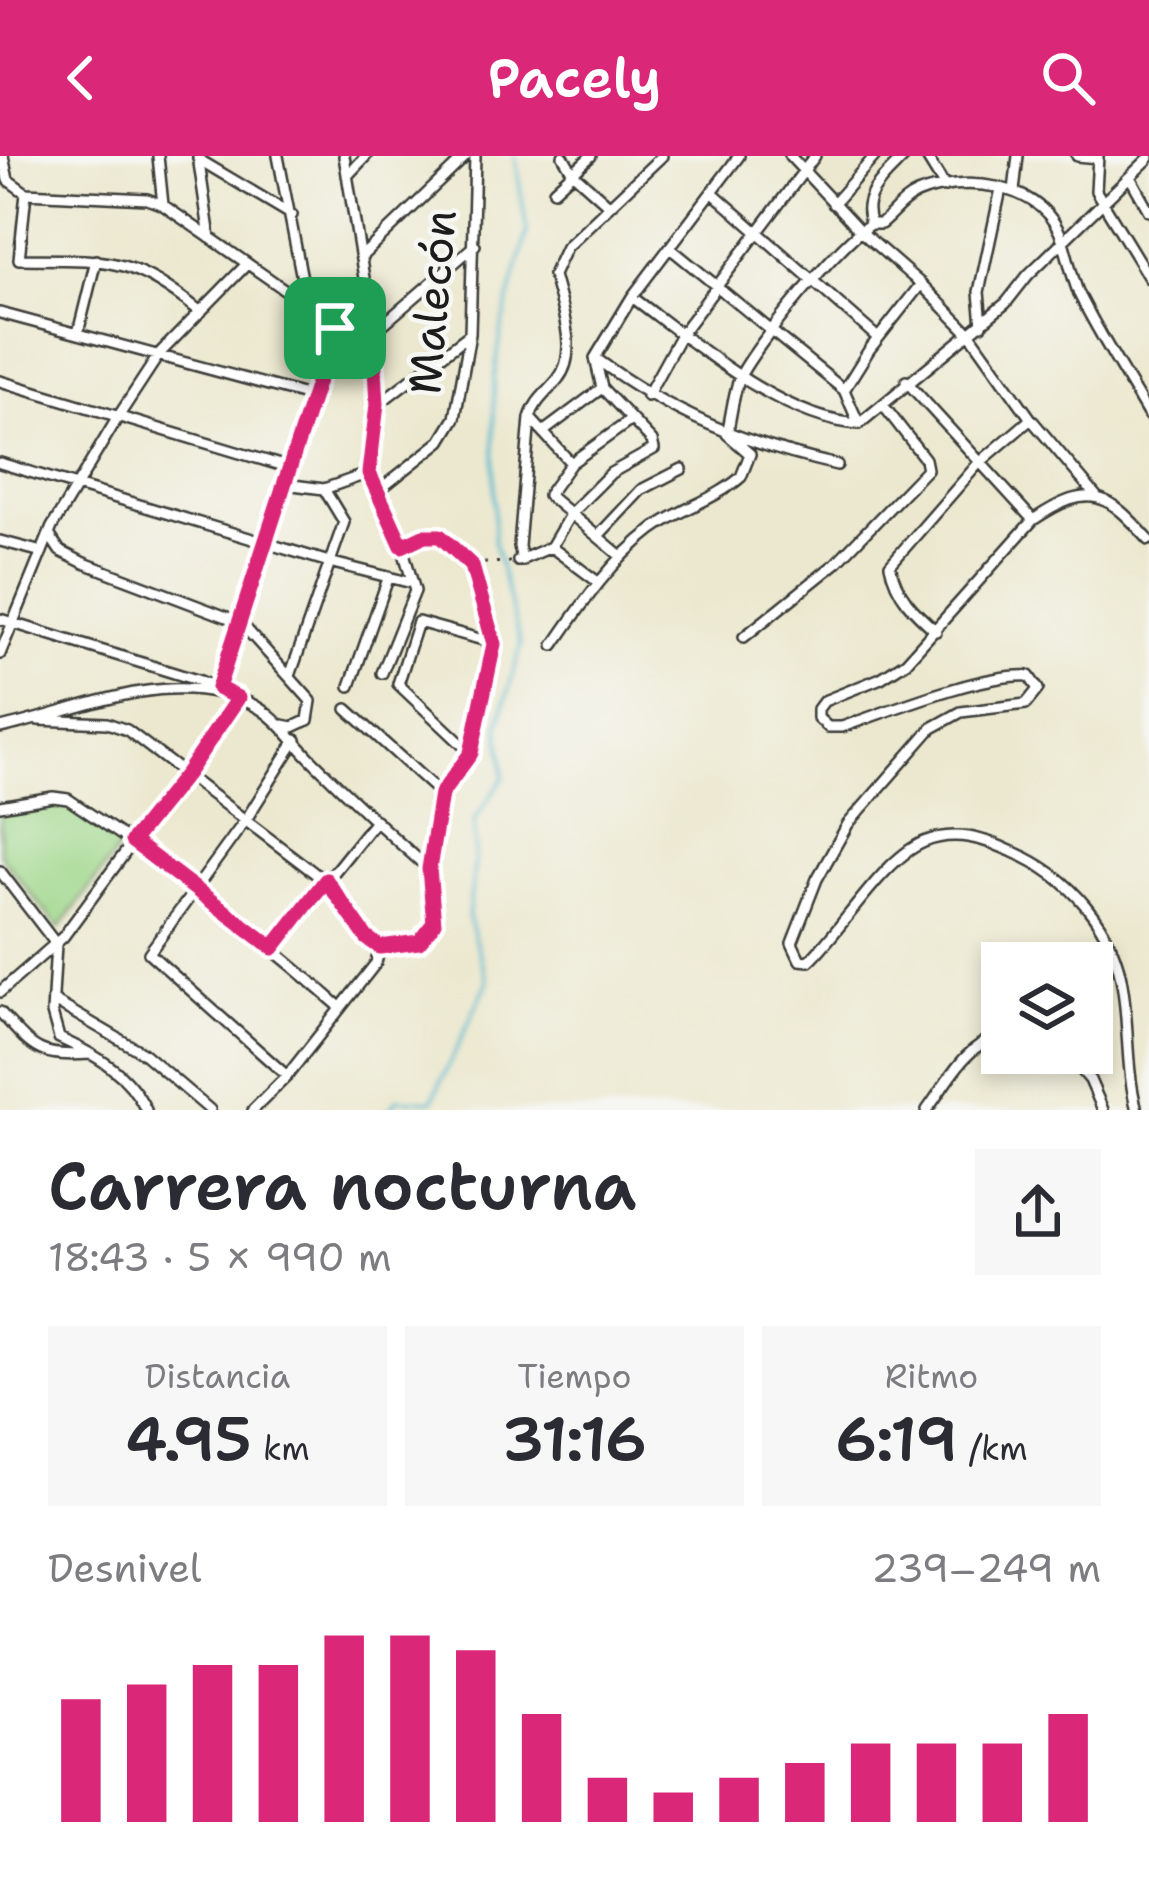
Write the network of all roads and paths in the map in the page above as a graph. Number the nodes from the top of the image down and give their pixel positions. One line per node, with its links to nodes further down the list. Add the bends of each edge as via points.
1 (3, 156): 33 (street, via 8,180)
2 (158, 156): 36 (street)
3 (278, 156): 39 (street)
4 (344, 156): 26 (street)
5 (366, 156): 26 (street)
6 (466, 156): 47 (street)
7 (476, 156): 44 (street, Malecón)
8 (563, 156): 25 (street)
9 (591, 156): 25 (street)
10 (662, 156): 37 (street)
11 (739, 156): 32 (street)
12 (790, 156): 24 (street)
13 (815, 156): 24 (street)
14 (875, 156): 35 (street)
15 (905, 156): 40 (street, via 868,199)
16 (926, 156): 28 (street)
17 (1006, 156): 23 (street)
18 (1018, 156): 23 (street)
19 (1077, 156): 20 (street)
20 (1098, 157): 34 (street)
21 (198, 158): 39 (street); 43 (street)
22 (1149, 158): 27 (street)
23 (1016, 169): 31 (street)
24 (804, 170): 35 (street); 42 (street)
25 (573, 173): 30 (street); 37 (street)
26 (347, 176): 47 (street)
27 (1130, 177): 34 (street); 38 (street)
28 (945, 187): 29 (street); 40 (street, via 917,194)
29 (1001, 189): 31 (street); 58 (street, via 979,292)
30 (554, 190)
31 (1014, 190): 45 (street, via 1049,217)
32 (712, 192): 42 (street); 46 (street)
33 (26, 193): 36 (street); 48 (street, via 19,259)
34 (1103, 202): 45 (street); 50 (street)
35 (833, 204): 41 (street)
36 (163, 205): 43 (street)
37 (609, 205): 80 (street, via 556,265 568,355)
38 (1149, 211)
39 (292, 215): 55 (street)
40 (871, 224): 41 (street)
41 (859, 230): 51 (street); 52 (street)
42 (757, 232): 51 (street); 53 (street)
43 (210, 238): 49 (street)
44 (475, 245): 62 (street); 63 (street, Malecón)
45 (1063, 245): 58 (street); 78 (street, via 1076,288)
46 (670, 248): 53 (street); 54 (street)
47 (361, 257): 62 (street)
48 (96, 260): 56 (street, via 150,274); 61 (street)
49 (246, 265): 55 (street); 56 (street)
50 (1149, 278)
51 (813, 281): 60 (street); 66 (street)
52 (921, 284): 65 (street); 66 (street)
53 (715, 286): 60 (street); 64 (street)
54 (632, 297): 64 (street); 68 (street)
55 (307, 305): 59 (street)
56 (201, 312): 67 (street)
57 (0, 314): 61 (street)
58 (982, 325): 65 (street)
59 (335, 328): 62 (street, via 355,348); 75 (street)
60 (773, 332): 69 (street); 73 (street)
61 (78, 333): 67 (street)
62 (373, 333): 76 (street)
63 (470, 334): 76 (street); 97 (street, Malecón, via 452,426)
64 (682, 334): 69 (street); 74 (street)
65 (970, 335): 71 (street); 81 (street)
66 (878, 338): 73 (street)
67 (160, 353): 75 (street); 79 (street)
68 (595, 358): 72 (street); 74 (street)
69 (740, 377): 83 (street, via 832,422); 85 (street)
70 (0, 381): 79 (street)
71 (906, 381): 77 (street); 88 (street)
72 (602, 388): 82 (street); 84 (street)
73 (844, 390): 83 (street)
74 (647, 396): 85 (street)
75 (313, 397): 90 (street)
76 (377, 404): 92 (street)
77 (883, 405): 83 (street); 120 (street, via 927,470 835,564)
78 (1149, 416)
79 (118, 417): 90 (street); 95 (street)
80 (530, 418): 84 (street); 93 (street)
81 (1031, 419): 88 (street); 99 (street)
82 (631, 420): 87 (street); 100 (street, via 654,449 611,473)
83 (859, 424)
84 (543, 432): 87 (street)
85 (728, 434): 89 (street); 110 (street, via 750,454 742,477 656,527)
86 (0, 463): 95 (street)
87 (571, 463): 98 (street)
88 (978, 464): 101 (street); 119 (street, via 890,566 907,605)
89 (837, 465)
90 (290, 469): 94 (street)
91 (682, 469): 103 (street, via 641,490)
92 (369, 473): 96 (street); 97 (street)
93 (525, 478): 98 (street); 111 (street)
94 (284, 484): 96 (street); 106 (street)
95 (77, 485): 102 (street); 106 (street)
96 (324, 488): 112 (street, via 344,522)
97 (378, 491): 107 (street)
98 (548, 495): 100 (street)
99 (1096, 496): 101 (street); 104 (street, via 1112,501)
100 (571, 513): 103 (street); 108 (street)
101 (1034, 520): 119 (street)
102 (50, 536): 109 (street); 118 (street, via 84,563)
103 (598, 536): 110 (street)
104 (1149, 540)
105 (0, 541): 109 (street)
106 (266, 542): 112 (street); 118 (street)
107 (402, 546): 116 (street); 121 (street, via 440,536 472,566)
108 (551, 548): 111 (street); 115 (street)
109 (41, 552): 117 (street)
110 (622, 557): 115 (street)
111 (520, 561): 113 (path)
112 (329, 562): 114 (street); 125 (street)
113 (476, 564)
114 (389, 576): 116 (street); 126 (street)
115 (598, 582): 122 (street)
116 (412, 583): 124 (street, via 416,598)
117 (5, 621): 123 (street); 127 (street)
118 (240, 622): 125 (street); 127 (street)
119 (935, 632): 161 (street, via 881,678 824,701 818,718 842,727 1021,676 1038,689 1026,704 961,712 932,728 848,824 817,878 794,953 809,961 923,842 981,838 1019,854 1064,882 1104,933 1124,991)
120 (744, 637)
121 (494, 644): 134 (street); 134 (street, via 418,622 398,684)
122 (554, 644)
123 (0, 654)
124 (382, 674)
125 (290, 676): 131 (street, via 305,690 310,711 301,725)
126 (350, 686)
127 (218, 688): 128 (street)
128 (238, 698): 130 (street, via 204,690 150,693); 131 (street); 135 (street)
129 (347, 709): 136 (street)
130 (33, 719): 132 (street); 135 (street, via 127,730)
131 (283, 725): 133 (street)
132 (0, 728)
133 (296, 740): 138 (street); 139 (street)
134 (471, 753): 136 (street)
135 (187, 773): 138 (street); 140 (street)
136 (441, 794): 141 (street)
137 (0, 806): 140 (street, via 68,799)
138 (247, 818): 143 (street); 144 (street)
139 (376, 820): 141 (street); 143 (street)
140 (132, 841): 144 (street); 145 (street)
141 (429, 869): 146 (street, via 434,923 419,942)
142 (0, 871): 145 (street)
143 (326, 880): 146 (street); 147 (street)
144 (195, 890): 147 (street); 155 (street, via 149,953)
145 (56, 944): 148 (street); 149 (street)
146 (380, 947): 150 (street)
147 (273, 948): 150 (street)
148 (0, 992)
149 (55, 1001): 153 (street, via 59,1038); 157 (street, via 143,1053)
150 (340, 1007): 155 (street)
151 (0, 1012): 153 (street, via 38,1052)
152 (981, 1043): 159 (street)
153 (94, 1054): 156 (street, via 136,1090)
154 (1085, 1074): 160 (street)
155 (287, 1076): 158 (street)
156 (146, 1110)
157 (210, 1110)
158 (254, 1110)
159 (927, 1110)
160 (1102, 1110)
161 (1137, 1110)

